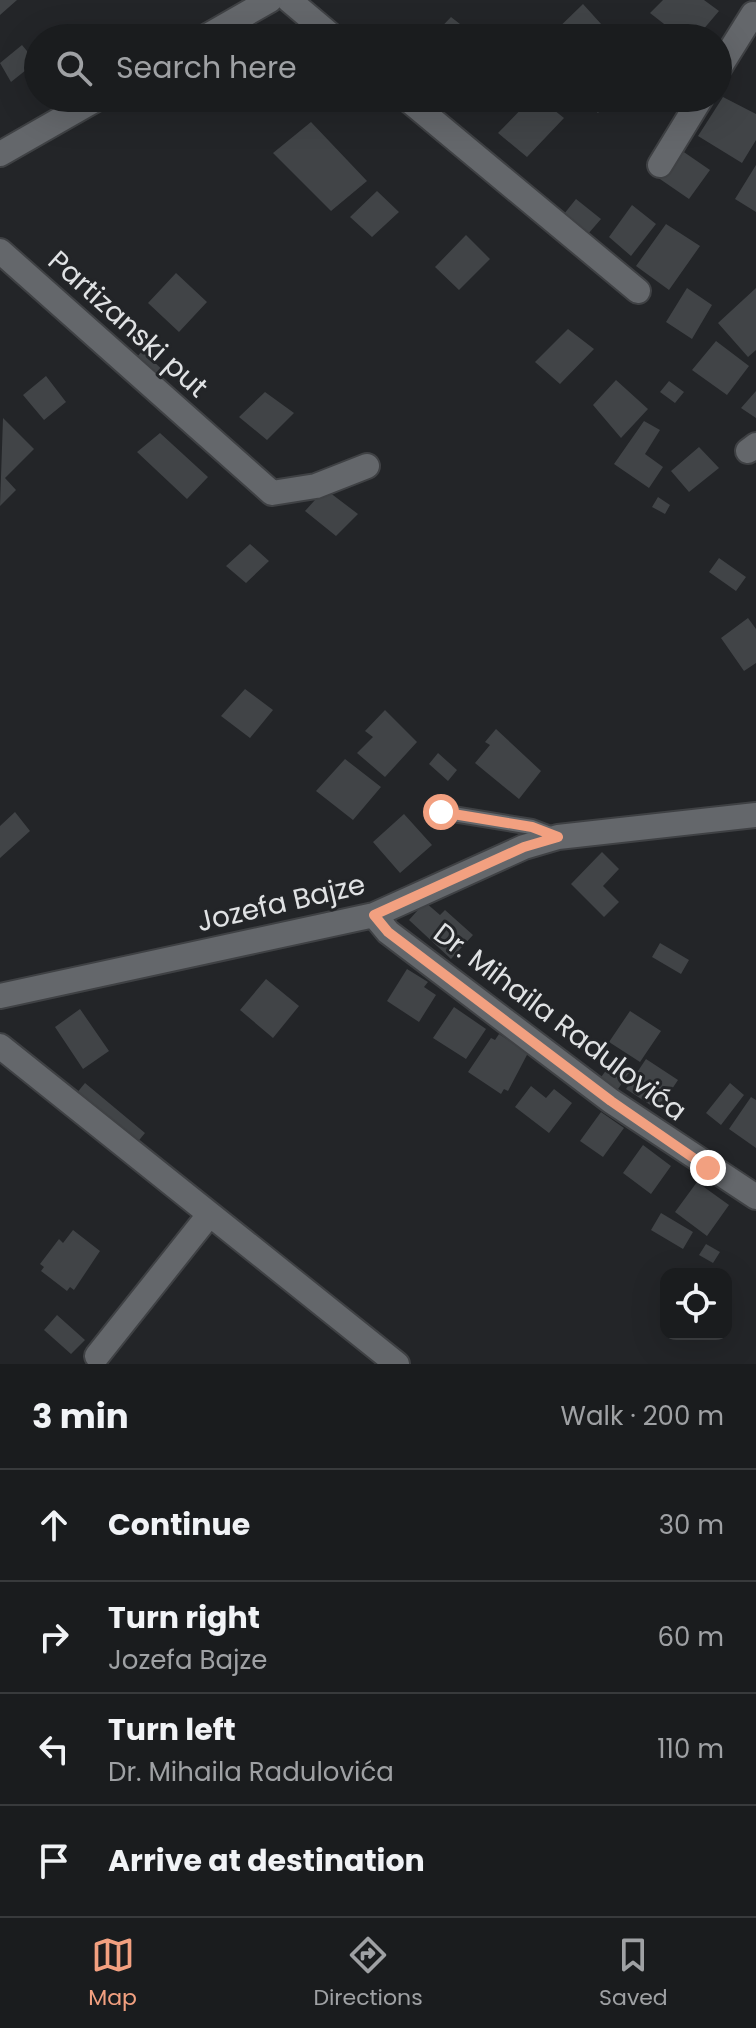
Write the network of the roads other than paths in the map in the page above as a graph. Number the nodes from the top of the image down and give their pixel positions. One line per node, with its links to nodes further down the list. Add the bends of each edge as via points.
1 (270, 0): 4 (street)
2 (289, 0): 5 (street)
3 (752, 12): 6 (street)
4 (228, 24)
5 (317, 24)
6 (732, 46)
7 (74, 112): 10 (street)
8 (423, 112): 13 (street)
9 (692, 112): 11 (street)
10 (0, 154)
11 (660, 165)
12 (0, 251): 14 (street, Partizanski put, via 272,493 316,486)
13 (638, 291)
14 (367, 466)
15 (441, 812): 17 (lane, via 532,827)
16 (756, 815): 17 (street, Jozefa Bajze)
17 (558, 837): 18 (street, Jozefa Bajze, via 524,847)
18 (374, 915): 19 (street, Jozefa Bajze); 21 (street, Dr. Mihaila Radulovića, via 388,932 611,1101)
19 (0, 996)
20 (0, 1046): 22 (street)
21 (756, 1197)
22 (209, 1215): 23 (street); 24 (street)
23 (97, 1356)
24 (397, 1364)

